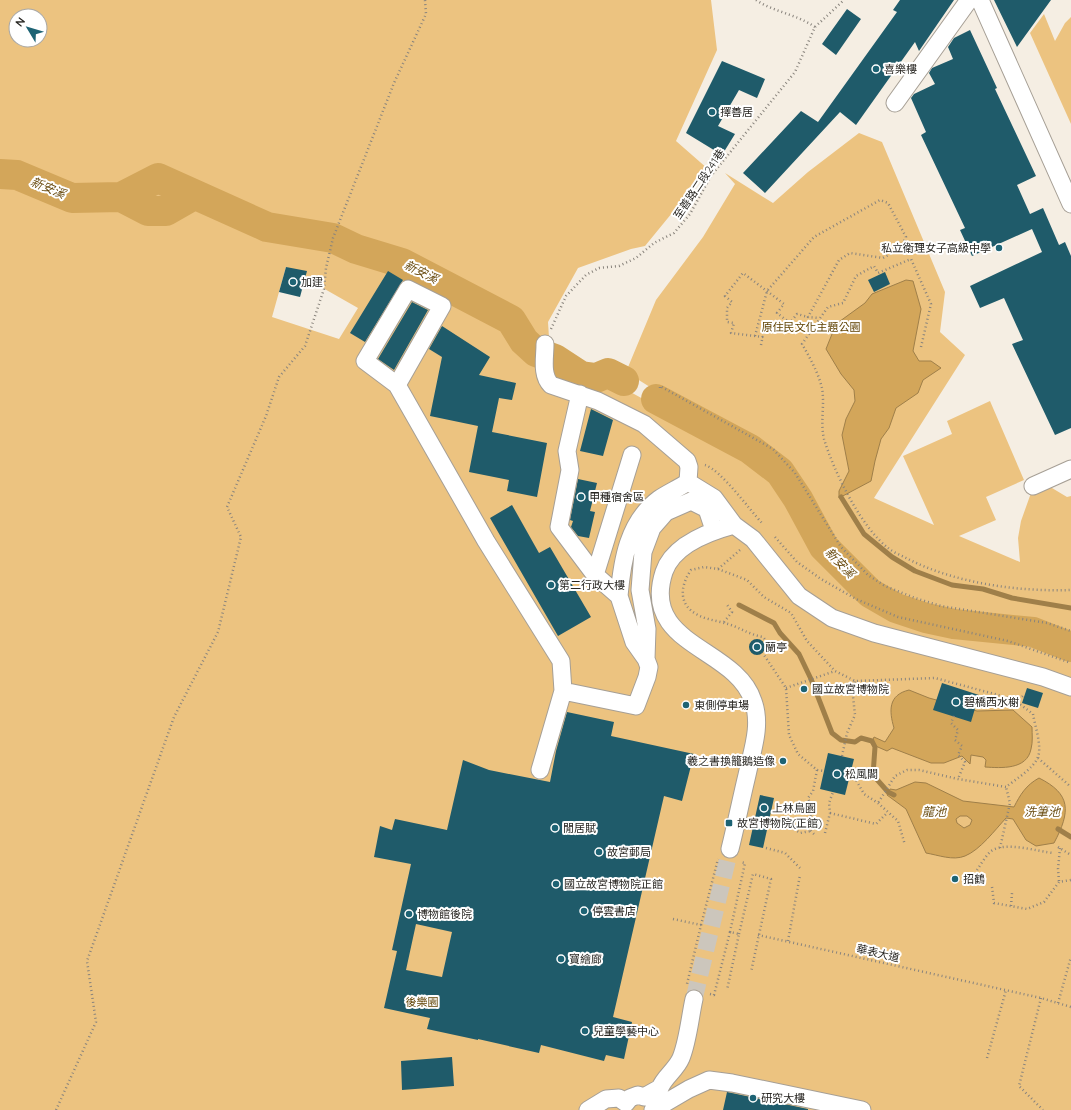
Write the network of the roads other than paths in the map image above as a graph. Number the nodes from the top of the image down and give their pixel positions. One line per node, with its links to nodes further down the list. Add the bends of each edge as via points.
1 (969, 0): 3 (lane)
2 (980, 0): 4 (lane)
3 (895, 103)
4 (1071, 204)
5 (545, 344): 7 (lane, via 545,376 551,385)
6 (397, 385): 6 (lane, via 442,306 408,289 365,361); 18 (lane, via 486,541 561,661)
7 (580, 394): 10 (lane, via 644,424 687,461); 14 (lane, via 567,451 570,470 559,527)
8 (632, 455): 14 (lane)
9 (1071, 469): 11 (lane)
10 (689, 475): 12 (lane, via 714,498); 15 (lane, via 639,519 622,560)
11 (1033, 486)
12 (734, 525): 13 (lane); 17 (lane, via 753,539 799,596 832,618 874,633 1043,677)
13 (714, 530): 16 (lane, via 707,509 691,501 666,512 652,528 643,552 640,590 647,629); 20 (lane, via 682,547 667,563 659,587 662,608 672,627 743,683 753,700 757,721 754,746)
14 (595, 575): 15 (lane)
15 (619, 596): 16 (lane, via 634,642)
16 (646, 659): 18 (lane, via 649,667 648,677 636,706)
17 (1071, 687)
18 (563, 691): 19 (lane)
19 (540, 770)
20 (731, 856)
21 (696, 994): 22 (lane, via 681,1057 670,1075 662,1081)
22 (650, 1106): 23 (lane, via 638,1095 630,1098); 25 (lane, via 709,1080)
23 (624, 1107): 24 (lane, via 619,1098 606,1099)
24 (588, 1110)
25 (862, 1110)

